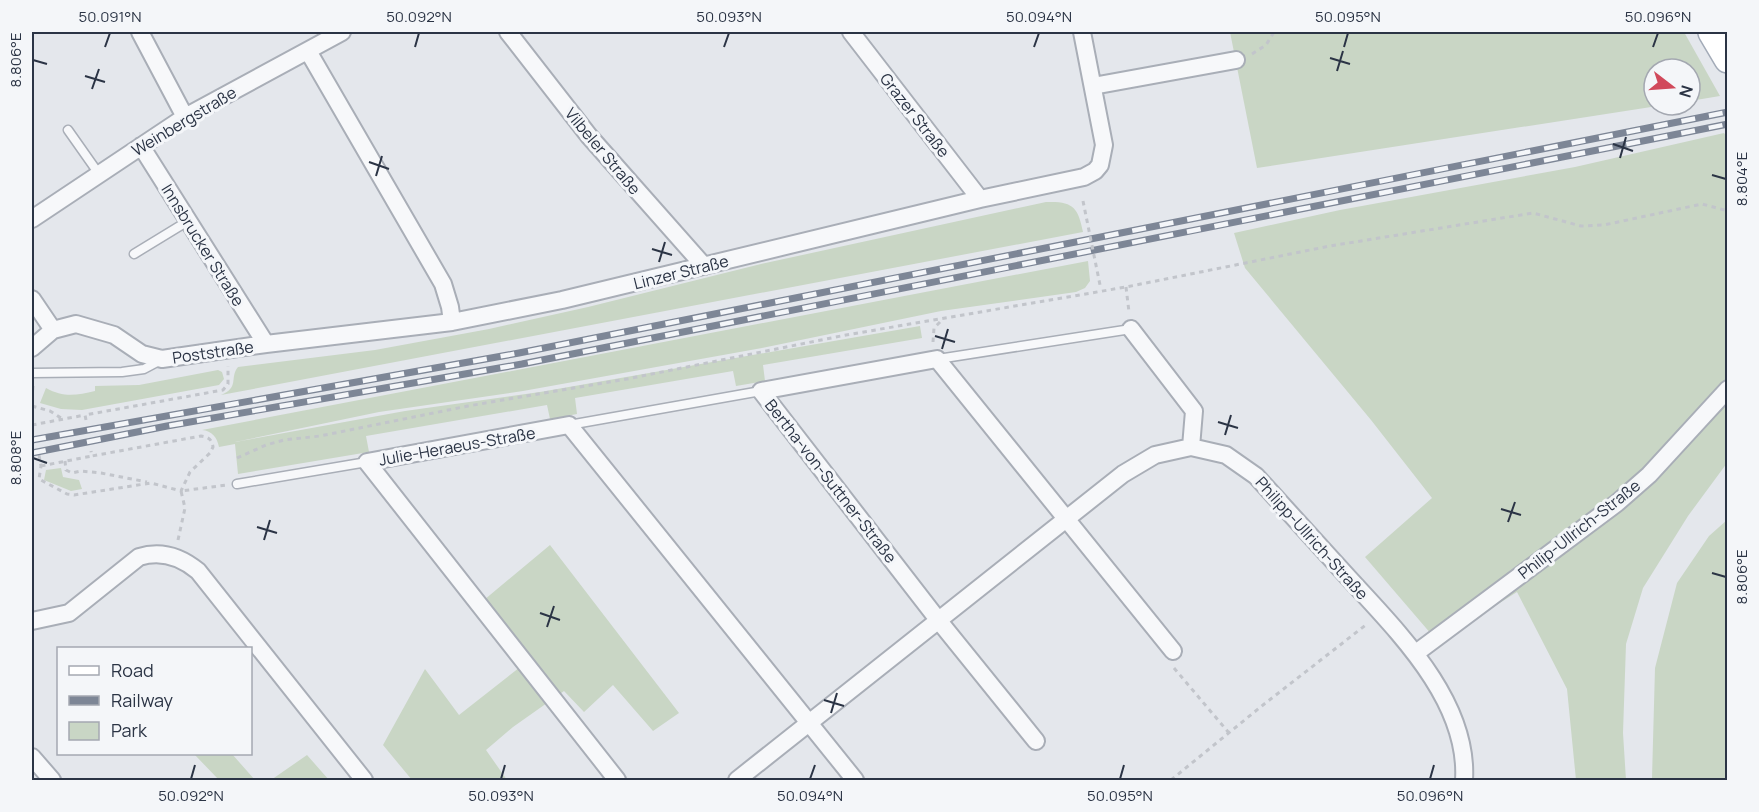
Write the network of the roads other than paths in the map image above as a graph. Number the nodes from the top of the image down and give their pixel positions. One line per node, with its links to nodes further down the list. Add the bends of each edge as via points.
1 (140, 32): 11 (street)
2 (342, 32): 7 (street, Weinbergstraße)
3 (508, 32): 19 (street, Vilbeler Straße, via 588,136)
4 (850, 32): 15 (street, Grazer Straße)
5 (1082, 32): 10 (street)
6 (1712, 32): 8 (main road)
7 (308, 51): 11 (street, Weinbergstraße); 21 (street, via 443,284)
8 (1728, 59)
9 (1236, 60): 10 (street)
10 (1093, 86): 15 (street, Linzer Straße, via 1104,145 1100,165 1091,174)
11 (185, 117): 13 (street, Weinbergstraße)
12 (68, 130): 14 (lane)
13 (141, 146): 14 (street, Weinbergstraße); 17 (street, Innsbrucker Straße)
14 (99, 174): 16 (street, Weinbergstraße)
15 (980, 199): 19 (street, Linzer Straße)
16 (32, 219)
17 (188, 221): 18 (lane); 24 (street, Innsbrucker Straße)
18 (134, 254)
19 (704, 266): 21 (street, Linzer Straße)
20 (32, 298): 23 (street)
21 (452, 322): 24 (street, Linzer Straße)
22 (1131, 329): 27 (lane); 32 (street, via 1194,411)
23 (53, 330): 25 (street); 26 (street, Poststraße, via 76,324 98,329 142,354)
24 (266, 344): 26 (street, Poststraße)
25 (32, 348)
26 (162, 359): 28 (lane, via 144,369 122,372)
27 (937, 359): 30 (street, Bertha-von-Suttner-Straße); 35 (street)
28 (32, 373)
29 (1728, 389): 39 (street, Philip-Ullrich-Straße, via 1633,489)
30 (761, 391): 31 (lane); 37 (street, Bertha-von-Suttner-Straße)
31 (569, 425): 33 (street, Julie-Heraeus-Straße); 40 (street)
32 (1191, 447): 35 (street, Philipp-Ullrich-Straße, via 1155,455 1123,474); 39 (street, Philipp-Ullrich-Straße, via 1226,455 1257,476)
33 (367, 462): 34 (lane); 45 (street, Julie-Heraeus-Straße)
34 (237, 484)
35 (1067, 519): 37 (street, Philipp-Ullrich-Straße); 38 (street)
36 (32, 621): 44 (street, via 69,613 140,557 170,556 189,564)
37 (939, 621): 40 (street, Philipp-Ullrich-Straße); 41 (street)
38 (1173, 651)
39 (1416, 654): 48 (street, Philipp-Ullrich-Straße, via 1460,736)
40 (808, 724): 46 (street, Philipp-Ullrich-Straße); 47 (street)
41 (1036, 741)
42 (32, 757): 43 (street)
43 (52, 780)
44 (364, 780)
45 (617, 780)
46 (737, 780)
47 (855, 780)
48 (1464, 780)

